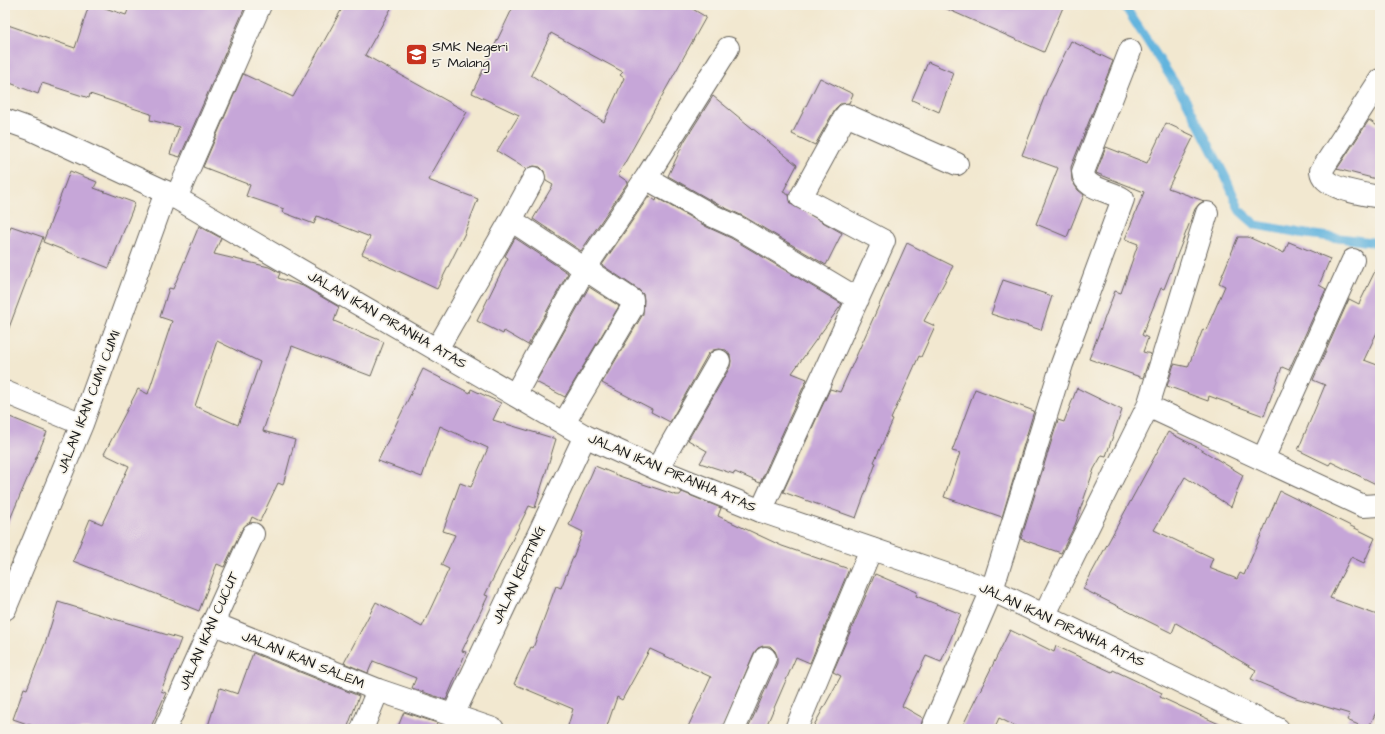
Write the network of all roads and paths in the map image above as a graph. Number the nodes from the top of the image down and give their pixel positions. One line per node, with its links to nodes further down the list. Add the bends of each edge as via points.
1 (260, 5): 9 (street, JALAN IKAN CUMI CUMI)
2 (728, 48): 8 (street)
3 (1130, 51): 30 (street, via 1083,172 1088,184 1123,199 1062,364)
4 (1380, 80): 10 (street, via 1321,171 1323,178 1331,185)
5 (5, 120): 9 (street, JALAN IKAN PIRANHA ATAS, via 34,130)
6 (957, 164): 15 (street, via 846,115 801,197 884,242)
7 (534, 178): 12 (street)
8 (646, 178): 14 (street); 15 (street, via 737,227)
9 (171, 195): 16 (street, JALAN IKAN PIRANHA ATAS); 22 (street, JALAN IKAN CUMI CUMI)
10 (1380, 197)
11 (1207, 213): 20 (street)
12 (511, 220): 14 (street); 16 (street)
13 (1353, 260): 24 (street)
14 (585, 268): 19 (street); 21 (street, via 630,298 633,304)
15 (858, 299): 27 (street)
16 (437, 349): 19 (street, JALAN IKAN PIRANHA ATAS)
17 (719, 361): 25 (street)
18 (5, 392): 22 (street)
19 (515, 394): 21 (street, JALAN IKAN PIRANHA ATAS)
20 (1148, 406): 24 (street); 32 (street)
21 (564, 422): 23 (street, JALAN IKAN PIRANHA ATAS)
22 (82, 424): 31 (street, JALAN IKAN CUMI CUMI)
23 (585, 436): 25 (street, JALAN IKAN PIRANHA ATAS); 36 (street, JALAN KEPITING)
24 (1263, 459): 26 (street, via 1363,506)
25 (657, 469): 27 (street, JALAN IKAN PIRANHA ATAS)
26 (1380, 505)
27 (761, 511): 29 (street, JALAN IKAN PIRANHA ATAS)
28 (253, 534): 33 (street, JALAN IKAN CUCUT)
29 (871, 549): 30 (street, JALAN IKAN PIRANHA ATAS); 41 (street)
30 (992, 590): 32 (street, JALAN IKAN PIRANHA ATAS); 42 (street)
31 (5, 609)
32 (1045, 614): 43 (street, JALAN IKAN PIRANHA ATAS)
33 (212, 623): 35 (street, JALAN IKAN SALEM); 37 (street, JALAN IKAN CUCUT)
34 (765, 658): 40 (street)
35 (378, 690): 36 (street); 38 (street, JALAN IKAN SALEM)
36 (453, 715): 39 (street)
37 (165, 729)
38 (362, 729)
39 (493, 729)
40 (734, 729)
41 (796, 729)
42 (932, 729)
43 (1278, 729)

